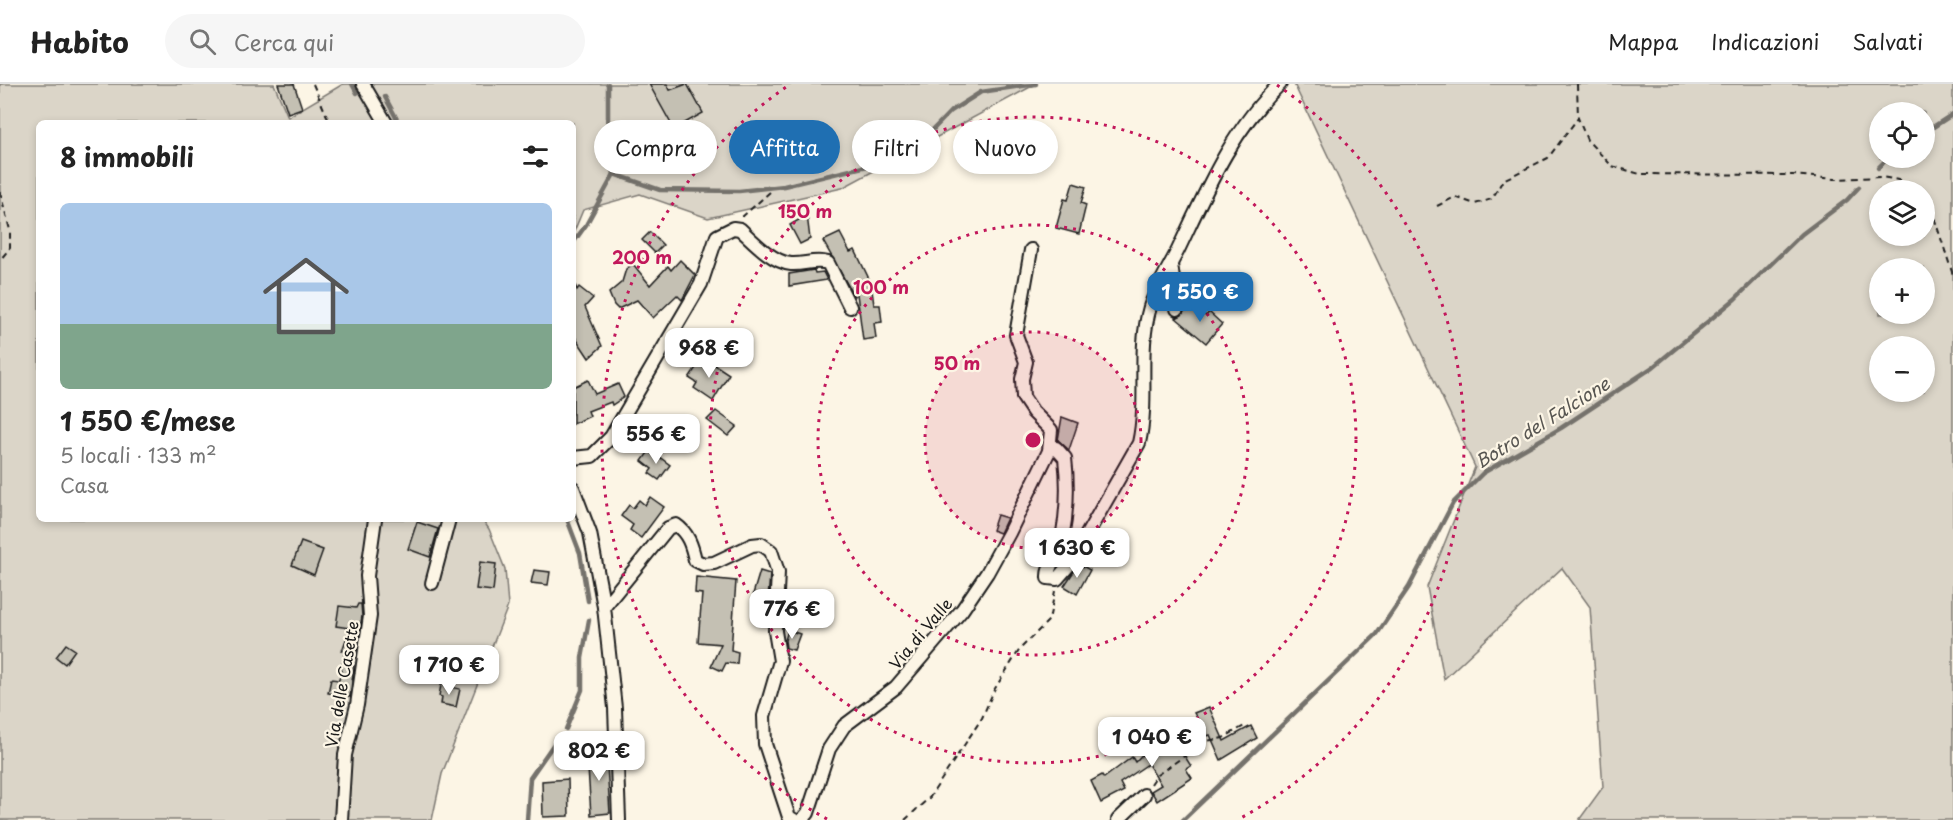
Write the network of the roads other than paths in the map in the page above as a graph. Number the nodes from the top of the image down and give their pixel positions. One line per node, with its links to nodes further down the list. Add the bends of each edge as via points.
1 (363, 84): 3 (street)
2 (1280, 84): 5 (street, via 1255,107 1217,169)
3 (384, 120)
4 (1031, 250): 8 (street, via 1016,335 1026,362 1023,397 1051,430)
5 (1171, 263): 7 (street); 8 (street, via 1150,306 1144,348 1144,420 1139,443 1070,564 1053,580 1047,575 1062,538 1067,472 1061,451)
6 (850, 307): 9 (street, via 828,263 817,259 791,264 740,229 717,236 701,284 611,437 592,456)
7 (1178, 309)
8 (1049, 451): 19 (street, Via di Valle, via 993,563 962,610 896,687 844,726 829,749 813,800)
9 (576, 458)
10 (576, 496): 14 (street, via 590,533)
11 (375, 522): 16 (street, Via delle Casette, via 367,576 370,616 345,755)
12 (448, 522): 13 (street)
13 (432, 583)
14 (604, 608): 17 (street, via 615,708); 18 (street, via 668,528 676,525 691,543 695,560 703,564 714,563 752,545 761,544 771,551 778,572 775,631 780,661 764,716 765,744 789,817)
15 (1144, 795): 20 (street)
16 (341, 820)
17 (619, 820)
18 (794, 820)
19 (802, 820)
20 (1118, 820)

